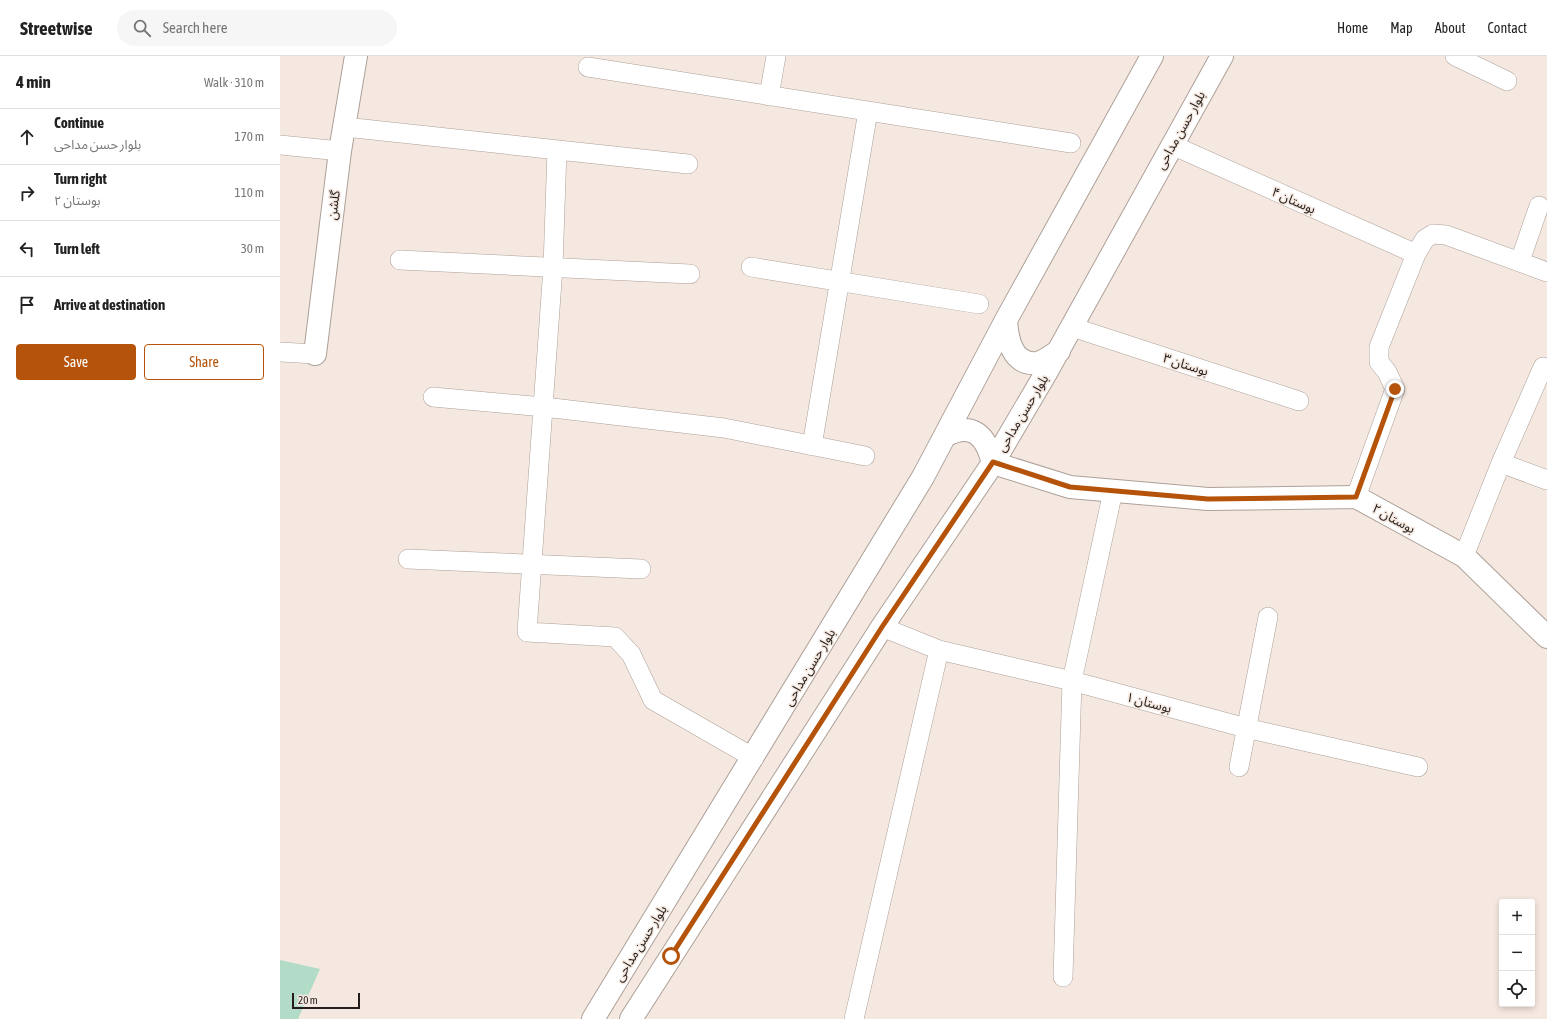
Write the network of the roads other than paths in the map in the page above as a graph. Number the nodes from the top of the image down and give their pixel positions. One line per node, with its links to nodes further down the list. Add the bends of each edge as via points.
1 (356, 56): 10 (main road, گلشن)
2 (776, 56): 8 (street)
3 (1152, 56): 27 (main road, بلوار حسن مداحی)
4 (1222, 56): 13 (main road, بلوار حسن مداحی)
5 (1455, 56): 7 (street)
6 (588, 67): 8 (street)
7 (1507, 81)
8 (769, 96): 9 (street)
9 (868, 111): 11 (street); 25 (street)
10 (345, 127): 14 (street); 15 (main road, گلشن)
11 (1071, 142)
12 (280, 146): 15 (street)
13 (1172, 146): 18 (street, بوستان ۴); 28 (main road, بلوار حسن مداحی)
14 (557, 150): 16 (street); 21 (street)
15 (340, 151): 31 (main road, گلشن)
16 (688, 164)
17 (1539, 206): 20 (street)
18 (1416, 254): 20 (street, via 1425,239 1433,234 1446,235); 43 (street, via 1378,347 1379,362 1395,389)
19 (400, 260): 21 (street)
20 (1520, 261): 23 (street)
21 (553, 267): 24 (street); 35 (street)
22 (751, 267): 25 (street)
23 (1547, 272)
24 (690, 274)
25 (840, 280): 26 (street); 37 (street)
26 (979, 304)
27 (1006, 320): 29 (main road, via 1010,347 1026,362 1037,363); 36 (main road, بلوار حسن مداحی)
28 (1072, 327): 29 (main road, بلوار حسن مداحی); 34 (street, بوستان ۳)
29 (1059, 351): 39 (main road, بلوار حسن مداحی)
30 (280, 352): 31 (street)
31 (314, 354)
32 (1543, 367): 40 (street)
33 (433, 397): 35 (street)
34 (1300, 401)
35 (544, 407): 37 (street, via 724,428); 46 (street)
36 (945, 436): 39 (main road, via 961,430 981,436 989,447); 54 (main road, بلوار حسن مداحی)
37 (812, 446): 38 (street)
38 (865, 456)
39 (993, 462): 42 (main road, بوستان ۲, via 1070,487); 49 (main road, بلوار حسن مداحی)
40 (1501, 463): 41 (street); 44 (street)
41 (1547, 480)
42 (1113, 491): 43 (main road, بوستان ۲, via 1208,499); 52 (street)
43 (1356, 497): 44 (main road, بوستان ۲)
44 (1464, 556): 50 (main road, بوستان ۲)
45 (408, 559): 46 (street)
46 (532, 565): 47 (street); 54 (street, via 527,632 615,637 631,654 653,700)
47 (642, 569)
48 (1268, 617): 53 (street)
49 (882, 627): 51 (street, بوستان ۱); 59 (main road, بلوار حسن مداحی)
50 (1547, 637)
51 (939, 650): 52 (street, بوستان ۱); 60 (street)
52 (1072, 681): 53 (street, بوستان ۱); 57 (street)
53 (1246, 728): 55 (street); 56 (street, بوستان ۱)
54 (754, 758): 58 (main road, بلوار حسن مداحی)
55 (1239, 767)
56 (1418, 767)
57 (1062, 977)
58 (593, 1019)
59 (631, 1019)
60 (854, 1019)

